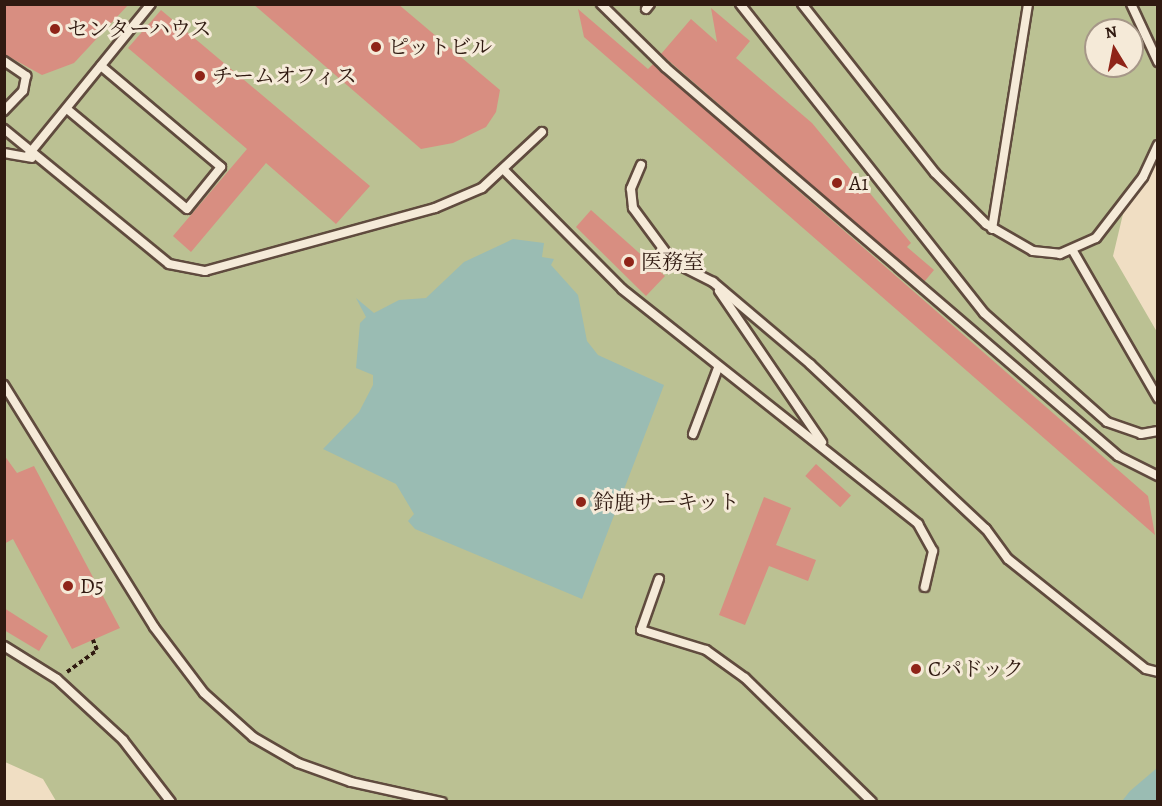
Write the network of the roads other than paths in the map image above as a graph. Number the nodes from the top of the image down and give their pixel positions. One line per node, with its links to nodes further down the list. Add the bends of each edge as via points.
1 (151, 4): 9 (lane)
2 (601, 4): 28 (lane, via 665,67 1118,456)
3 (740, 4): 25 (lane, via 984,313 1107,422 1141,434)
4 (802, 4): 19 (lane, via 917,152)
5 (1028, 4): 19 (lane)
6 (1131, 4): 8 (lane)
7 (4, 61): 11 (lane, via 26,76 20,95)
8 (1158, 62)
9 (101, 66): 10 (lane); 10 (lane, via 221,167 187,209)
10 (67, 109): 16 (lane)
11 (4, 111)
12 (4, 129): 16 (lane)
13 (542, 132): 18 (lane)
14 (1158, 145): 20 (lane, via 1143,177 1108,225)
15 (4, 153): 16 (lane)
16 (32, 156): 18 (lane, via 169,264 205,272 435,208)
17 (641, 165): 21 (lane, via 631,193 633,208 673,262)
18 (505, 171): 22 (lane, via 602,271)
19 (993, 228): 20 (lane, via 1044,254)
20 (1073, 251): 24 (lane)
21 (713, 282): 27 (lane); 32 (lane, via 969,514 1008,559 1146,669)
22 (718, 368): 26 (lane); 27 (lane)
23 (4, 385): 34 (lane, via 154,627 211,699 253,737 298,763 351,782)
24 (1158, 398)
25 (1158, 431)
26 (693, 434)
27 (826, 447): 30 (lane, via 928,534 933,551)
28 (1158, 476)
29 (659, 579): 35 (lane, via 641,630 706,650 745,678)
30 (925, 587)
31 (4, 646): 33 (lane, via 57,679 123,740)
32 (1158, 672)
33 (171, 801)
34 (442, 801)
35 (872, 801)

